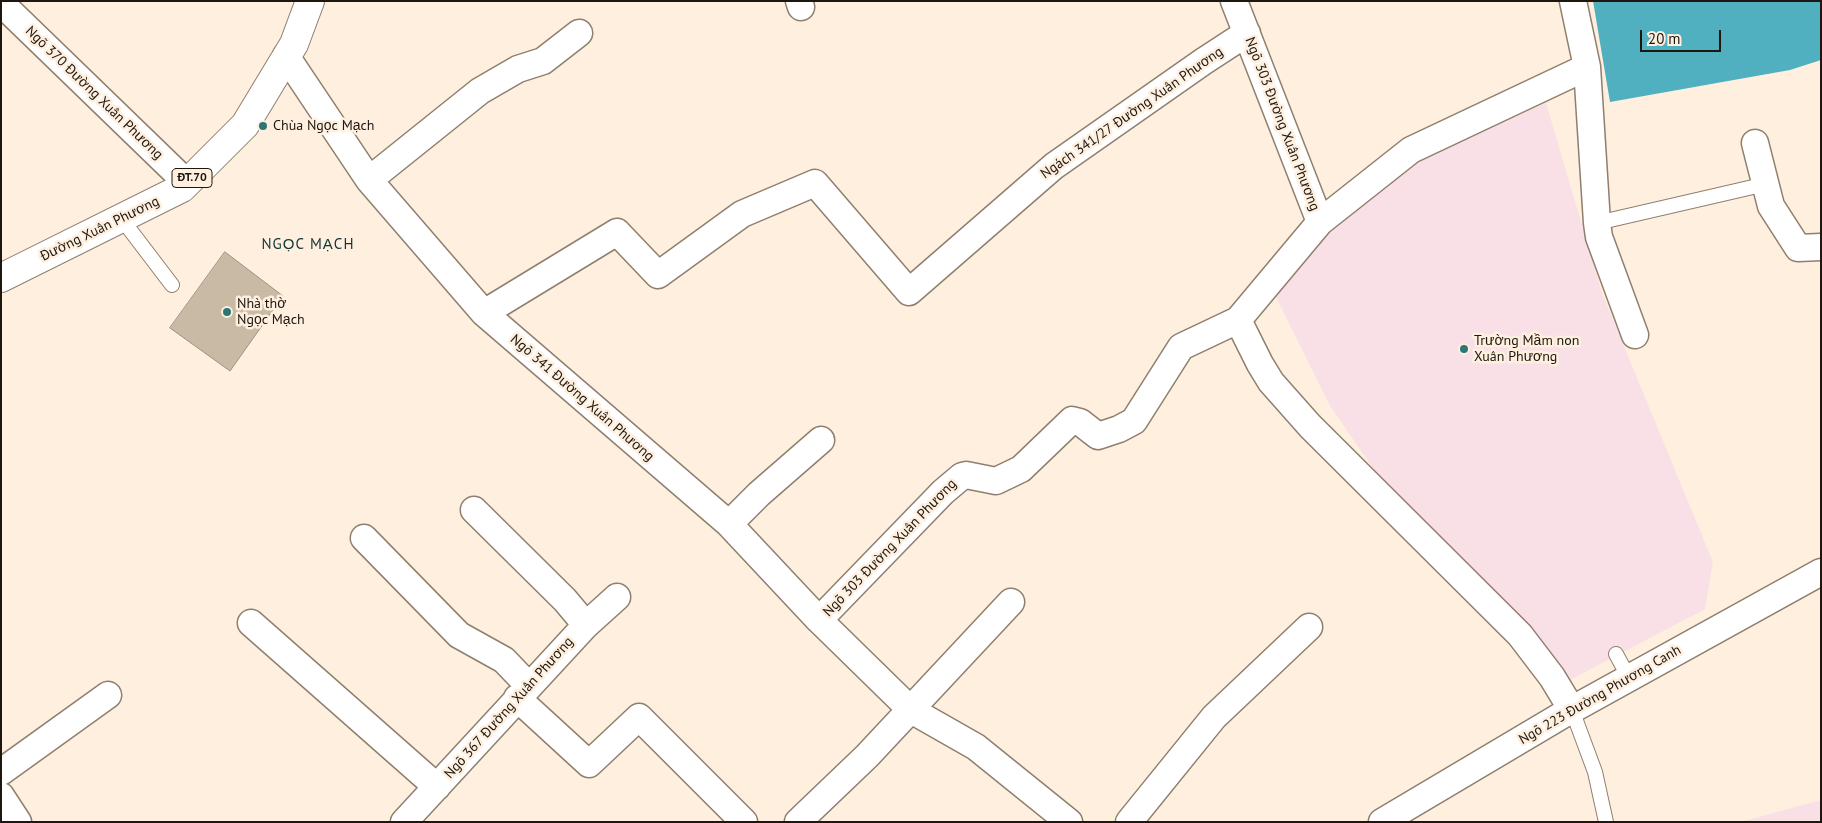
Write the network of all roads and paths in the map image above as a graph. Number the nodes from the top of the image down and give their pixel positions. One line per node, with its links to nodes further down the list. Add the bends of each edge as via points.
1 (310, 1): 7 (main road, Đường Xuân Phương / ĐT.70, via 294,44)
2 (1234, 1): 6 (street, Ngõ 303 Đường Xuân Phương)
3 (1572, 1): 8 (street)
4 (1, 3): 11 (street, Ngõ 370 Đường Xuân Phương)
5 (579, 33): 10 (street, via 543,61 518,69 480,91)
6 (1247, 33): 14 (street, Ngõ 303 Đường Xuân Phương); 19 (street, Ngách 341/27 Đường Xuân Phương, via 1054,166 909,292 814,183 742,214 658,274 617,232)
7 (286, 56): 10 (street, Ngõ 341 Đường Xuân Phương); 11 (main road, Đường Xuân Phương / ĐT.70, via 245,126)
8 (1587, 67): 14 (street, via 1411,150); 15 (street)
9 (1755, 143): 12 (street)
10 (369, 180): 19 (street, Ngõ 341 Đường Xuân Phương)
11 (187, 183): 13 (main road, Đường Xuân Phương / ĐT.70)
12 (1766, 184): 15 (lane); 16 (street, via 1771,206 1798,248)
13 (122, 218): 17 (main road, Đường Xuân Phương / ĐT.70); 18 (lane)
14 (1320, 222): 20 (street, Ngõ 303 Đường Xuân Phương)
15 (1596, 223): 21 (street)
16 (1821, 247)
17 (1, 278)
18 (172, 285)
19 (484, 313): 24 (street, Ngõ 341 Đường Xuân Phương)
20 (1238, 320): 29 (street, Ngõ 303 Đường Xuân Phương, via 1181,347 1132,423 1098,436 1072,420 1014,474 996,481 966,475 958,478); 38 (street, via 1260,364 1282,396 1520,634)
21 (1635, 335)
22 (821, 440): 24 (street)
23 (474, 510): 31 (street)
24 (729, 524): 29 (street, Ngõ 341 Đường Xuân Phương)
25 (364, 538): 35 (street, via 460,636 504,660)
26 (1821, 572): 34 (street, Ngõ 223 Đường Phương Canh)
27 (617, 597): 31 (street, Ngõ 367 Đường Xuân Phương)
28 (1011, 602): 37 (street)
29 (819, 620): 37 (street, Ngõ 341 Đường Xuân Phương)
30 (251, 623): 40 (street)
31 (586, 625): 35 (street, Ngõ 367 Đường Xuân Phương)
32 (1309, 628): 47 (street, via 1214,717)
33 (1616, 654): 34 (lane)
34 (1629, 678): 38 (street, Ngõ 223 Đường Phương Canh)
35 (523, 692): 40 (street, Ngõ 367 Đường Xuân Phương); 44 (street, via 589,764 639,717)
36 (108, 695): 39 (street)
37 (911, 710): 45 (street); 46 (street, Ngõ 341 Đường Xuân Phương, via 976,747)
38 (1572, 710): 48 (street, Ngõ 223 Đường Phương Canh); 49 (lane, via 1595,772)
39 (1, 772)
40 (437, 787): 42 (street, Ngõ 367 Đường Xuân Phương)
41 (1, 796): 43 (street)
42 (419, 817)
43 (18, 822)
44 (744, 822)
45 (798, 822)
46 (1069, 822)
47 (1129, 822)
48 (1382, 822)
49 (1606, 822)

